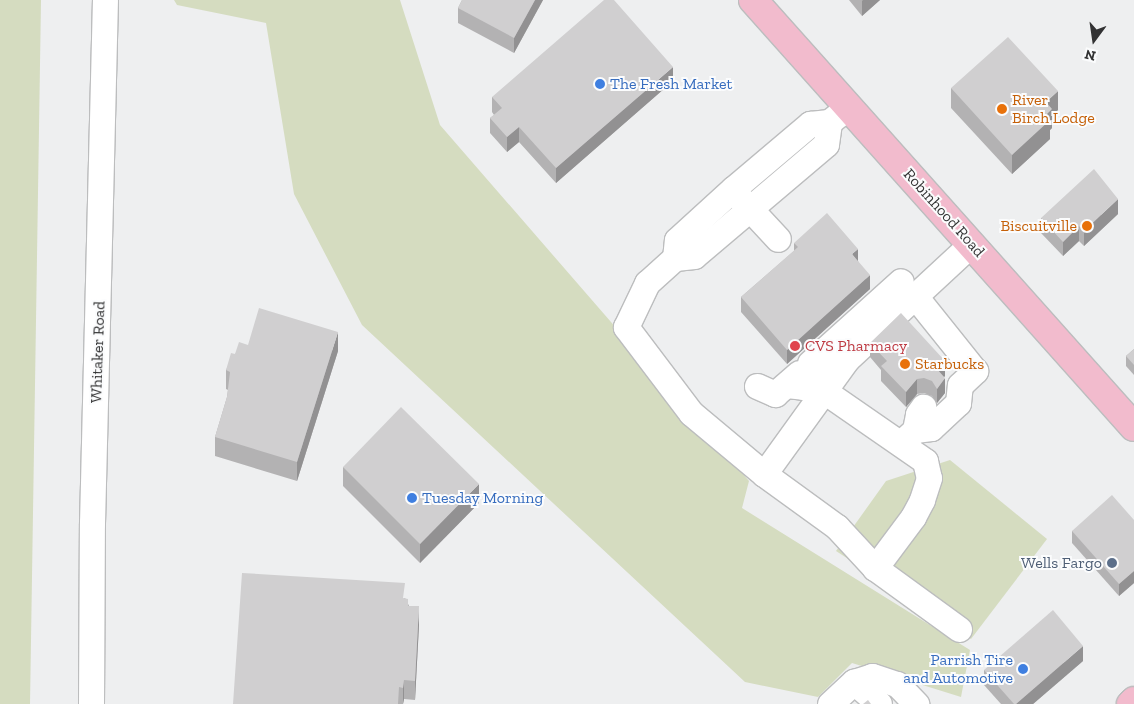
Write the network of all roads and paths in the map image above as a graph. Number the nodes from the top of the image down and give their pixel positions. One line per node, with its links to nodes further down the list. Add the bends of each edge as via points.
1 (105, 0): 19 (street, Whitaker Road, via 92,523)
2 (753, 0): 3 (main road, Robinhood Road)
3 (839, 115): 4 (street, via 810,124); 5 (street, via 826,144); 7 (main road, Robinhood Road)
4 (733, 189): 5 (street); 8 (street, via 678,240)
5 (749, 209): 6 (street); 8 (street, via 694,256)
6 (778, 238)
7 (971, 244): 9 (street); 13 (main road, Robinhood Road)
8 (675, 258): 14 (street, via 647,283 626,327 691,414)
9 (908, 289): 10 (street, via 829,345 824,369 803,387 799,373 772,395); 11 (street, via 847,359); 12 (street, via 959,382 958,402 931,428)
10 (757, 386)
11 (824, 391): 12 (street); 14 (street)
12 (913, 427): 15 (street, via 928,478 913,517)
13 (1134, 427)
14 (764, 474): 15 (street, via 837,527)
15 (875, 568): 16 (street)
16 (959, 629)
17 (868, 697): 20 (street); 21 (street, via 872,676 897,684)
18 (1134, 701): 22 (main road)
19 (91, 704)
20 (830, 704)
21 (916, 704)
22 (1131, 704)

